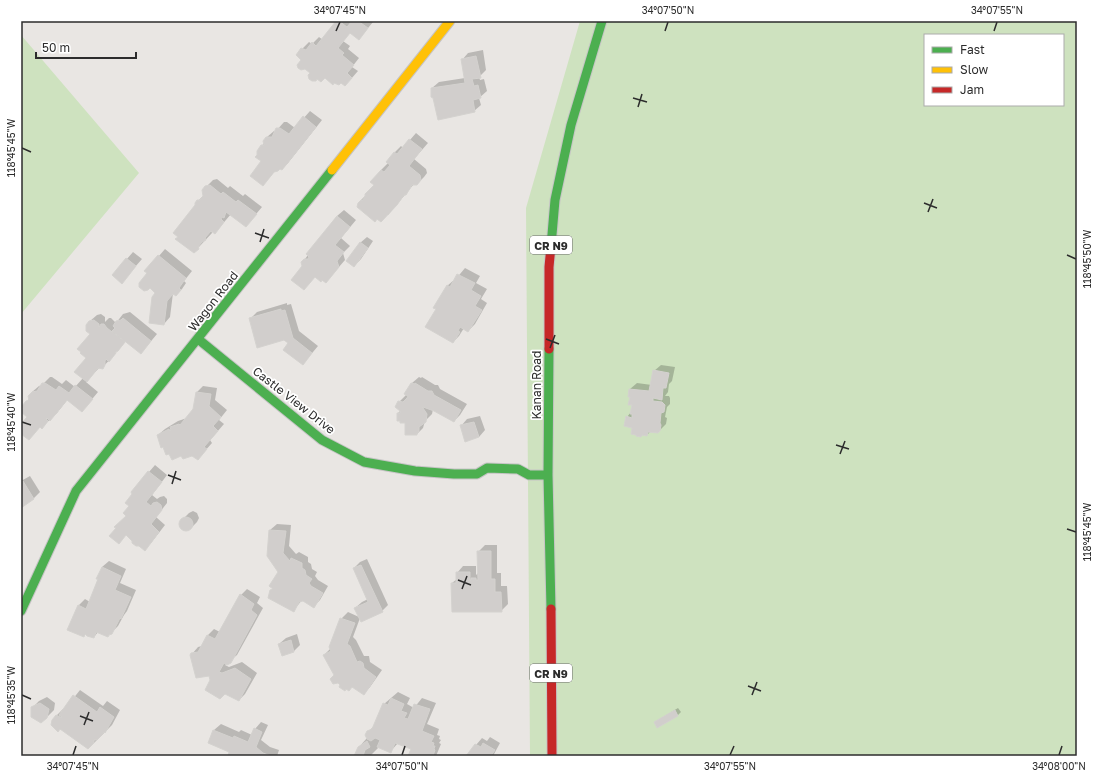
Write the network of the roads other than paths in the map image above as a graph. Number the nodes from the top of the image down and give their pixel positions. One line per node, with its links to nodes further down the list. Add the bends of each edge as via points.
1 (450, 21): 3 (street, Wagon Road)
2 (602, 21): 4 (street, Kanan Road / CR N9, via 571,125 555,200 549,267)
3 (198, 339): 4 (street, Castle View Drive, via 322,440 364,462 415,471 454,474 477,474 487,468 518,469 529,475); 5 (street, Wagon Road, via 76,491)
4 (548, 475): 6 (street, Kanan Road / CR N9)
5 (21, 611)
6 (552, 756)

